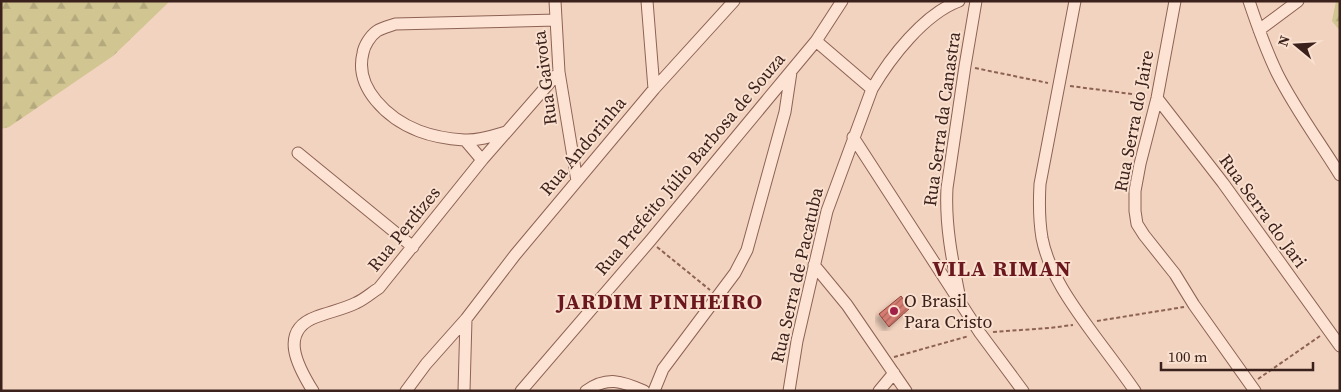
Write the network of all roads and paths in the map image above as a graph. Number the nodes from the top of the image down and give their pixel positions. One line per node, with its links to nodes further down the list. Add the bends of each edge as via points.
1 (544, 1): 11 (street)
2 (647, 1): 19 (street)
3 (734, 1): 19 (street, Rua Andorinha)
4 (842, 1): 14 (street, Rua Prefeito Júlio Barbosa de Souza)
5 (959, 1): 20 (street, Rua Serra de Pacatuba, via 932,17 911,36)
6 (976, 1): 15 (street, Rua Serra da Canastra)
7 (1076, 1): 18 (street)
8 (1175, 1): 21 (street, Rua Serra do Jaire)
9 (1249, 1): 13 (street)
10 (1298, 1): 13 (street)
11 (555, 4): 12 (street, Rua Gaivota)
12 (556, 20): 17 (street, Rua Gaivota); 24 (street, via 395,24 377,31 364,46 360,62 362,75 369,90 389,114 428,134)
13 (1259, 30): 27 (street, via 1301,115)
14 (816, 41): 16 (street, Rua Prefeito Júlio Barbosa de Souza); 20 (street)
15 (965, 66): 18 (path); 33 (street, Rua Serra da Canastra, via 946,207)
16 (791, 71): 29 (street, Rua Prefeito Júlio Barbosa de Souza); 32 (street, via 785,112 747,250)
17 (559, 72): 22 (street, Rua Perdizes); 28 (street, Rua Gaivota)
18 (1059, 85): 21 (path); 36 (street, via 1040,184 1039,214 1042,239 1050,262 1061,287)
19 (654, 89): 28 (street, Rua Andorinha)
20 (872, 89): 23 (street, Rua Serra de Pacatuba)
21 (1157, 98): 34 (street, Rua Serra do Jaire, via 1140,164 1135,211 1144,235 1175,274); 37 (street, Rua Serra do Jari, via 1223,183)
22 (506, 132): 24 (street); 26 (street, Rua Perdizes)
23 (853, 137): 31 (street, Rua Serra de Pacatuba, via 827,211); 33 (street)
24 (465, 140): 26 (street)
25 (298, 153): 30 (street)
26 (482, 160): 30 (street, Rua Perdizes)
27 (1340, 175)
28 (577, 181): 35 (street, Rua Andorinha)
29 (650, 241): 32 (path); 46 (street, Rua Prefeito Júlio Barbosa de Souza)
30 (413, 247): 43 (street, Rua Perdizes, via 366,298 305,322 298,330 294,352)
31 (814, 265): 40 (street, via 847,305); 50 (street, Rua Serra de Pacatuba)
32 (717, 296): 49 (street, via 663,369)
33 (960, 301): 38 (street)
34 (1194, 305): 36 (path); 42 (street, Rua Serra do Jaire)
35 (466, 319): 44 (street, Rua Andorinha); 45 (street)
36 (1086, 323): 38 (path); 54 (street)
37 (1328, 330): 39 (street, Rua Serra do Jari); 42 (path)
38 (980, 333): 40 (path); 53 (street)
39 (1340, 346)
40 (884, 359): 41 (street)
41 (894, 373): 51 (street); 52 (street)
42 (1253, 388)
43 (313, 391)
44 (406, 391)
45 (464, 391)
46 (521, 391)
47 (586, 391): 48 (street, via 612,381)
48 (644, 391)
49 (654, 391)
50 (789, 391)
51 (879, 391)
52 (906, 391)
53 (1023, 391)
54 (1135, 391)

